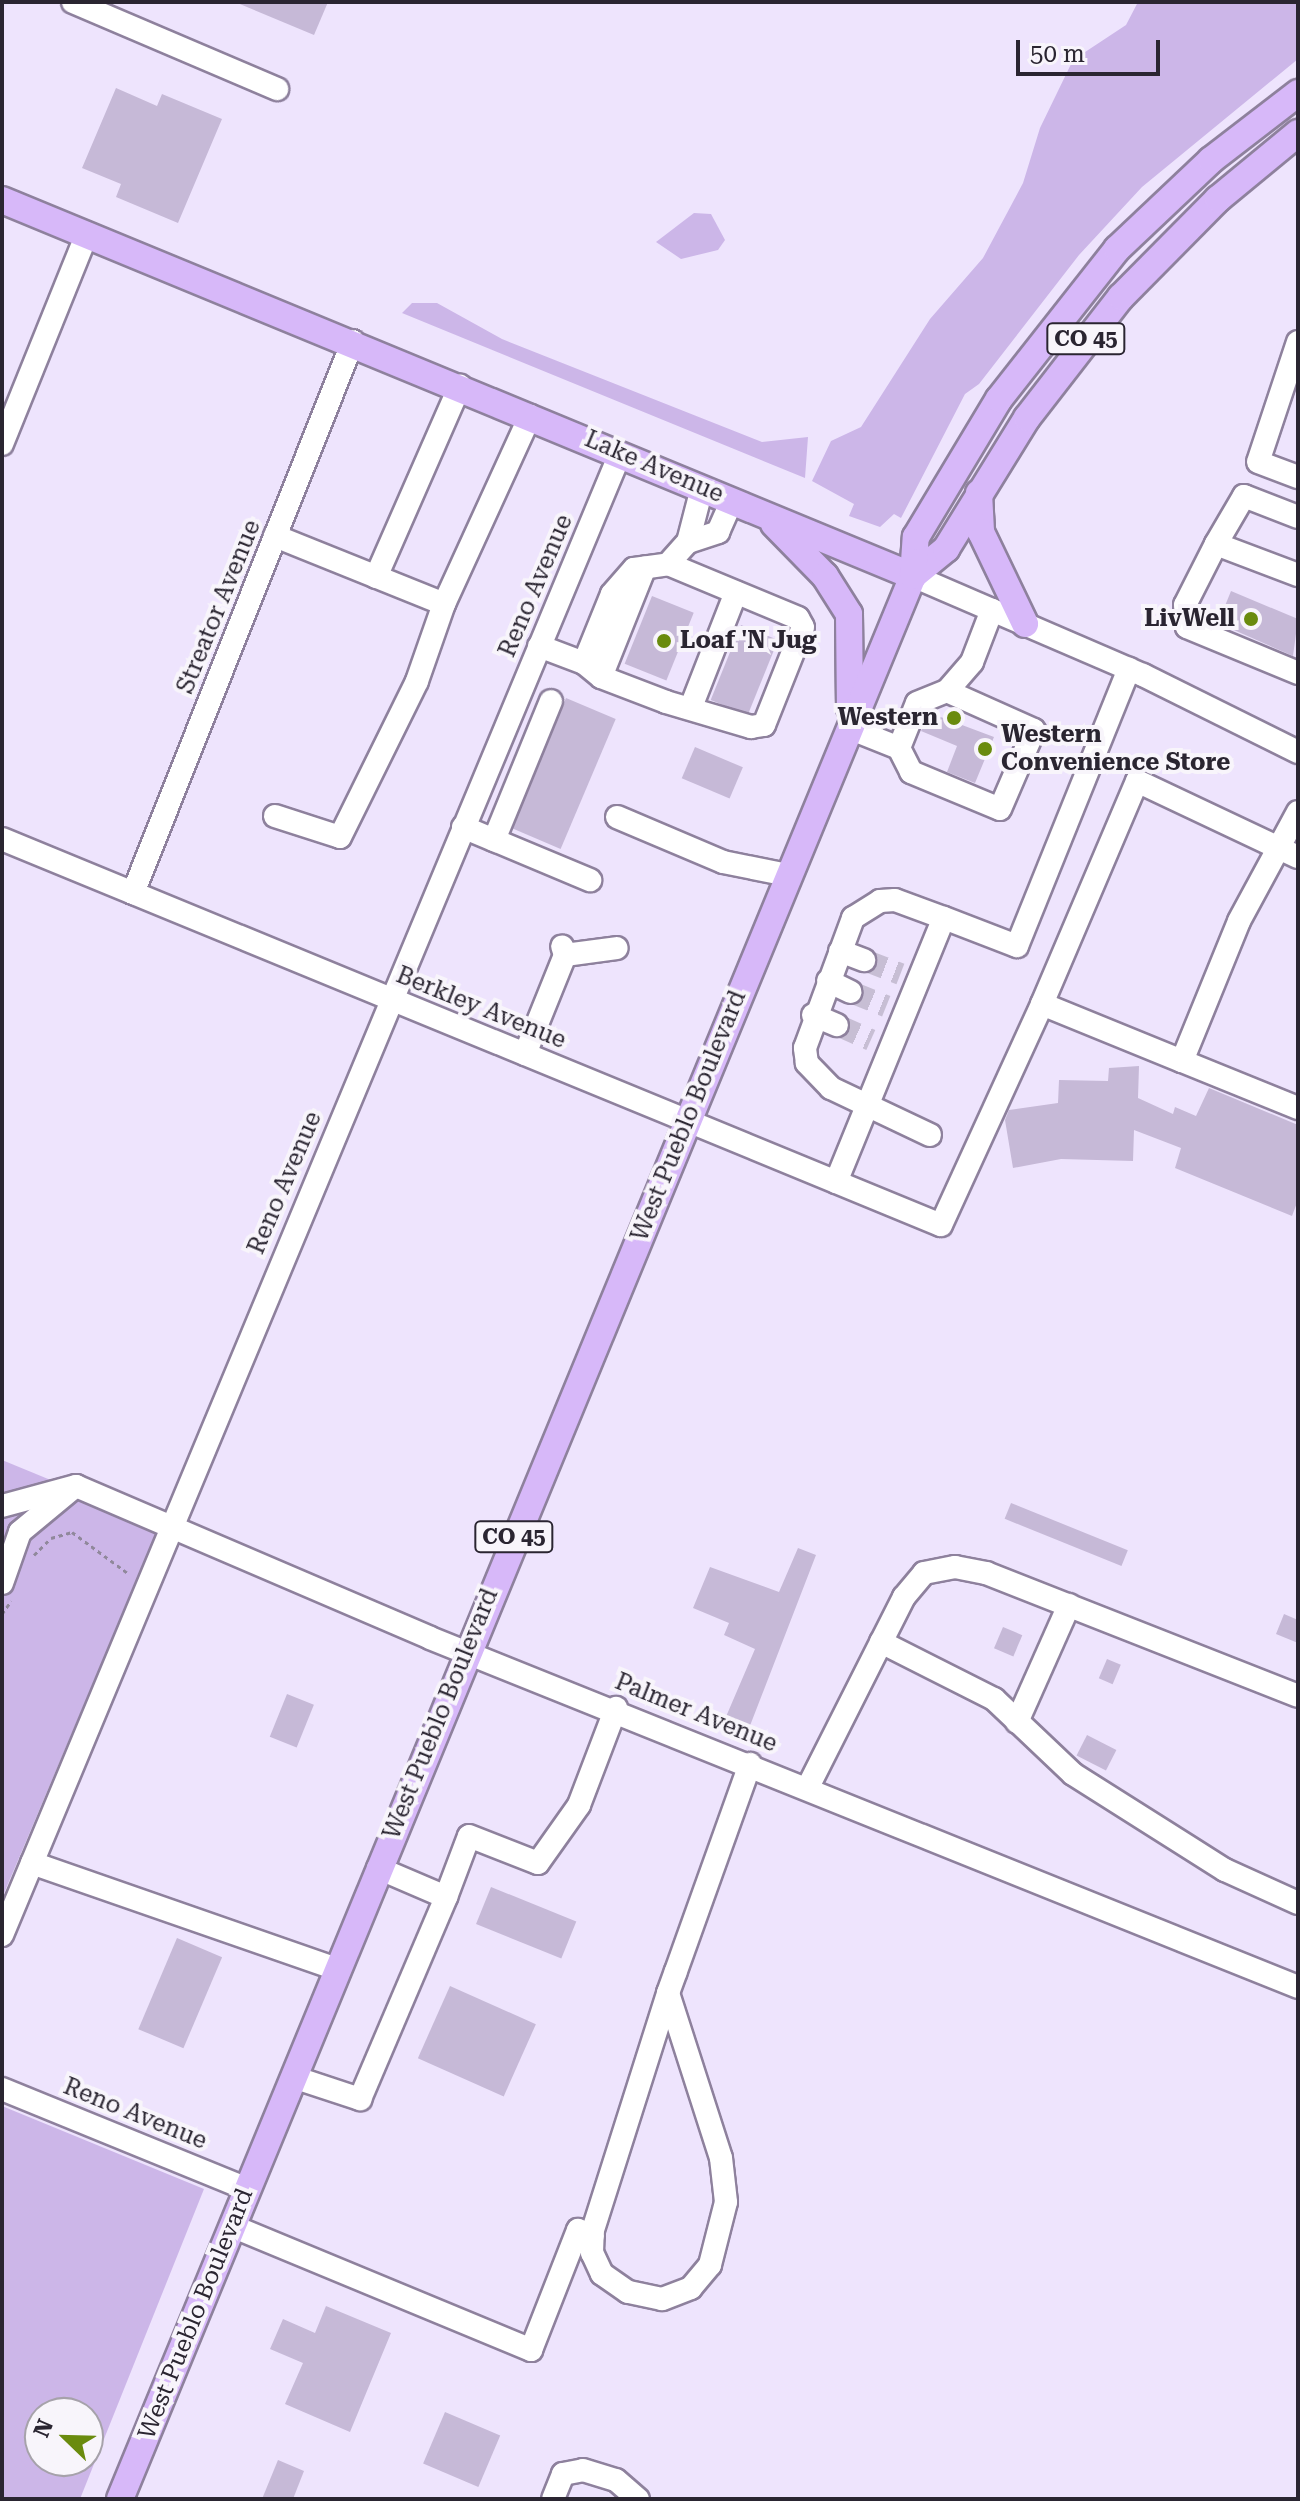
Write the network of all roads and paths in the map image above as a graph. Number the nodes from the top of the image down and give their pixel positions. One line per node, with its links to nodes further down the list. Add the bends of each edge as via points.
1 (73, 2): 2 (street)
2 (277, 89)
3 (1298, 93): 26 (main road, West Pueblo Boulevard / CO 45, via 1162,204 1060,318 950,474 916,537)
4 (1298, 133): 16 (main road, West Pueblo Boulevard / CO 45, via 1218,199 1121,297 1072,355)
5 (2, 200): 6 (main road, Lake Avenue)
6 (87, 234): 7 (main road, Lake Avenue); 11 (street)
7 (353, 341): 9 (main road, Lake Avenue); 21 (street, Streator Avenue)
8 (1298, 342): 13 (street)
9 (460, 386): 10 (main road, Lake Avenue); 27 (street)
10 (530, 416): 12 (main road, Lake Avenue); 29 (street)
11 (2, 444)
12 (620, 454): 15 (main road, Lake Avenue); 32 (street, Reno Avenue)
13 (1258, 462): 14 (street); 17 (street)
14 (1298, 477)
15 (702, 488): 18 (main road, Lake Avenue); 22 (street)
16 (979, 492): 26 (main road, West Pueblo Boulevard / CO 45, via 946,549); 31 (main road, via 981,532)
17 (1244, 496): 20 (street); 23 (street)
18 (732, 500): 19 (main road, Lake Avenue); 22 (street, via 718,532)
19 (763, 513): 26 (main road, Lake Avenue); 39 (main road, via 814,564 849,614)
20 (1298, 517)
21 (275, 536): 27 (street); 51 (street, Streator Avenue)
22 (688, 542): 24 (street)
23 (1216, 544): 25 (street); 35 (street, via 1185,605 1187,627)
24 (668, 564): 28 (street); 34 (street, via 634,569 612,594)
25 (1298, 575)
26 (913, 576): 30 (street, Lake Avenue); 39 (main road, West Pueblo Boulevard / CO 45)
27 (376, 577): 29 (street)
28 (736, 592): 38 (street); 38 (street, via 798,618 803,627 764,725)
29 (444, 604): 43 (street, via 417,681 340,837)
30 (992, 610): 31 (street, Lake Avenue); 36 (street, via 972,662)
31 (1025, 624): 33 (street, Lake Avenue)
32 (539, 646): 34 (street); 45 (street, Reno Avenue)
33 (1129, 669): 41 (street, Lake Avenue); 52 (street, via 1017,946)
34 (592, 670): 38 (street)
35 (1298, 673)
36 (947, 691): 40 (street, via 917,703); 40 (street, via 1034,730 1000,809 911,772)
37 (551, 701): 47 (street)
38 (691, 707)
39 (849, 728): 40 (street); 49 (main road, West Pueblo Boulevard / CO 45)
40 (899, 748)
41 (1298, 752)
42 (1298, 812): 48 (street)
43 (275, 816)
44 (617, 817): 49 (street, via 723,862)
45 (463, 827): 47 (street); 58 (street, Reno Avenue)
46 (2, 839): 51 (street, Berkley Avenue)
47 (494, 840): 50 (street)
48 (1288, 852): 59 (street, via 1137,781); 63 (street, via 1239,921)
49 (788, 875): 66 (main road, West Pueblo Boulevard / CO 45)
50 (590, 880)
51 (133, 893): 58 (street, Berkley Avenue)
52 (944, 918): 54 (street, via 895,900 880,901 853,918); 64 (street, via 909,978 881,1044)
53 (617, 948): 62 (street, via 563,951)
54 (840, 951): 55 (street); 56 (street)
55 (864, 960)
56 (828, 981): 57 (street); 60 (street)
57 (851, 992)
58 (391, 999): 62 (street, Berkley Avenue); 71 (street, Reno Avenue)
59 (1042, 1004): 63 (street); 68 (street, Berkley Avenue, via 941,1225)
60 (813, 1015): 61 (street); 64 (street, via 807,1063 831,1088)
61 (837, 1025)
62 (525, 1054): 66 (street, Berkley Avenue)
63 (1182, 1061): 65 (street)
64 (866, 1107): 67 (street); 68 (street)
65 (1298, 1108)
66 (688, 1121): 68 (street, Berkley Avenue); 78 (main road, West Pueblo Boulevard / CO 45)
67 (930, 1135)
68 (836, 1182)
69 (76, 1486): 70 (street); 71 (street, Palmer Avenue); 74 (street, via 20,1532)
70 (2, 1506)
71 (170, 1524): 73 (street, Reno Avenue); 78 (street, Palmer Avenue)
72 (29, 1561): 73 (path, via 51,1538 72,1532)
73 (145, 1586): 84 (street, Reno Avenue)
74 (8, 1589): 76 (path)
75 (1069, 1605): 77 (street, via 955,1567 924,1573); 79 (street); 81 (street)
76 (2, 1614)
77 (881, 1642): 81 (street, via 994,1699); 83 (street)
78 (468, 1648): 80 (street, Palmer Avenue); 85 (main road, West Pueblo Boulevard / CO 45)
79 (1298, 1696)
80 (616, 1708): 82 (street, Palmer Avenue); 86 (street, via 579,1805 538,1863 469,1836)
81 (1017, 1722): 87 (street, via 1073,1774 1225,1870)
82 (750, 1764): 83 (street, Palmer Avenue); 91 (street)
83 (808, 1787): 90 (street, Palmer Avenue)
84 (32, 1863): 88 (street, Reno Avenue); 89 (street)
85 (378, 1868): 86 (street); 89 (main road, West Pueblo Boulevard / CO 45)
86 (446, 1897): 92 (street, via 360,2099)
87 (1298, 1903)
88 (2, 1935)
89 (337, 1969): 92 (main road, West Pueblo Boulevard / CO 45)
90 (1298, 1987)
91 (668, 1993): 96 (street); 96 (street, via 721,2158 726,2202 721,2236 691,2288 662,2299 628,2292 602,2274)
92 (293, 2077): 94 (main road, West Pueblo Boulevard / CO 45)
93 (2, 2089): 94 (street, Reno Avenue)
94 (247, 2189): 95 (main road, West Pueblo Boulevard / CO 45)
95 (232, 2226): 96 (street, via 531,2350 578,2230); 97 (main road, West Pueblo Boulevard / CO 45)
96 (593, 2236)
97 (120, 2499)
98 (553, 2499): 99 (street, via 563,2474 583,2470 616,2480)
99 (638, 2499)

